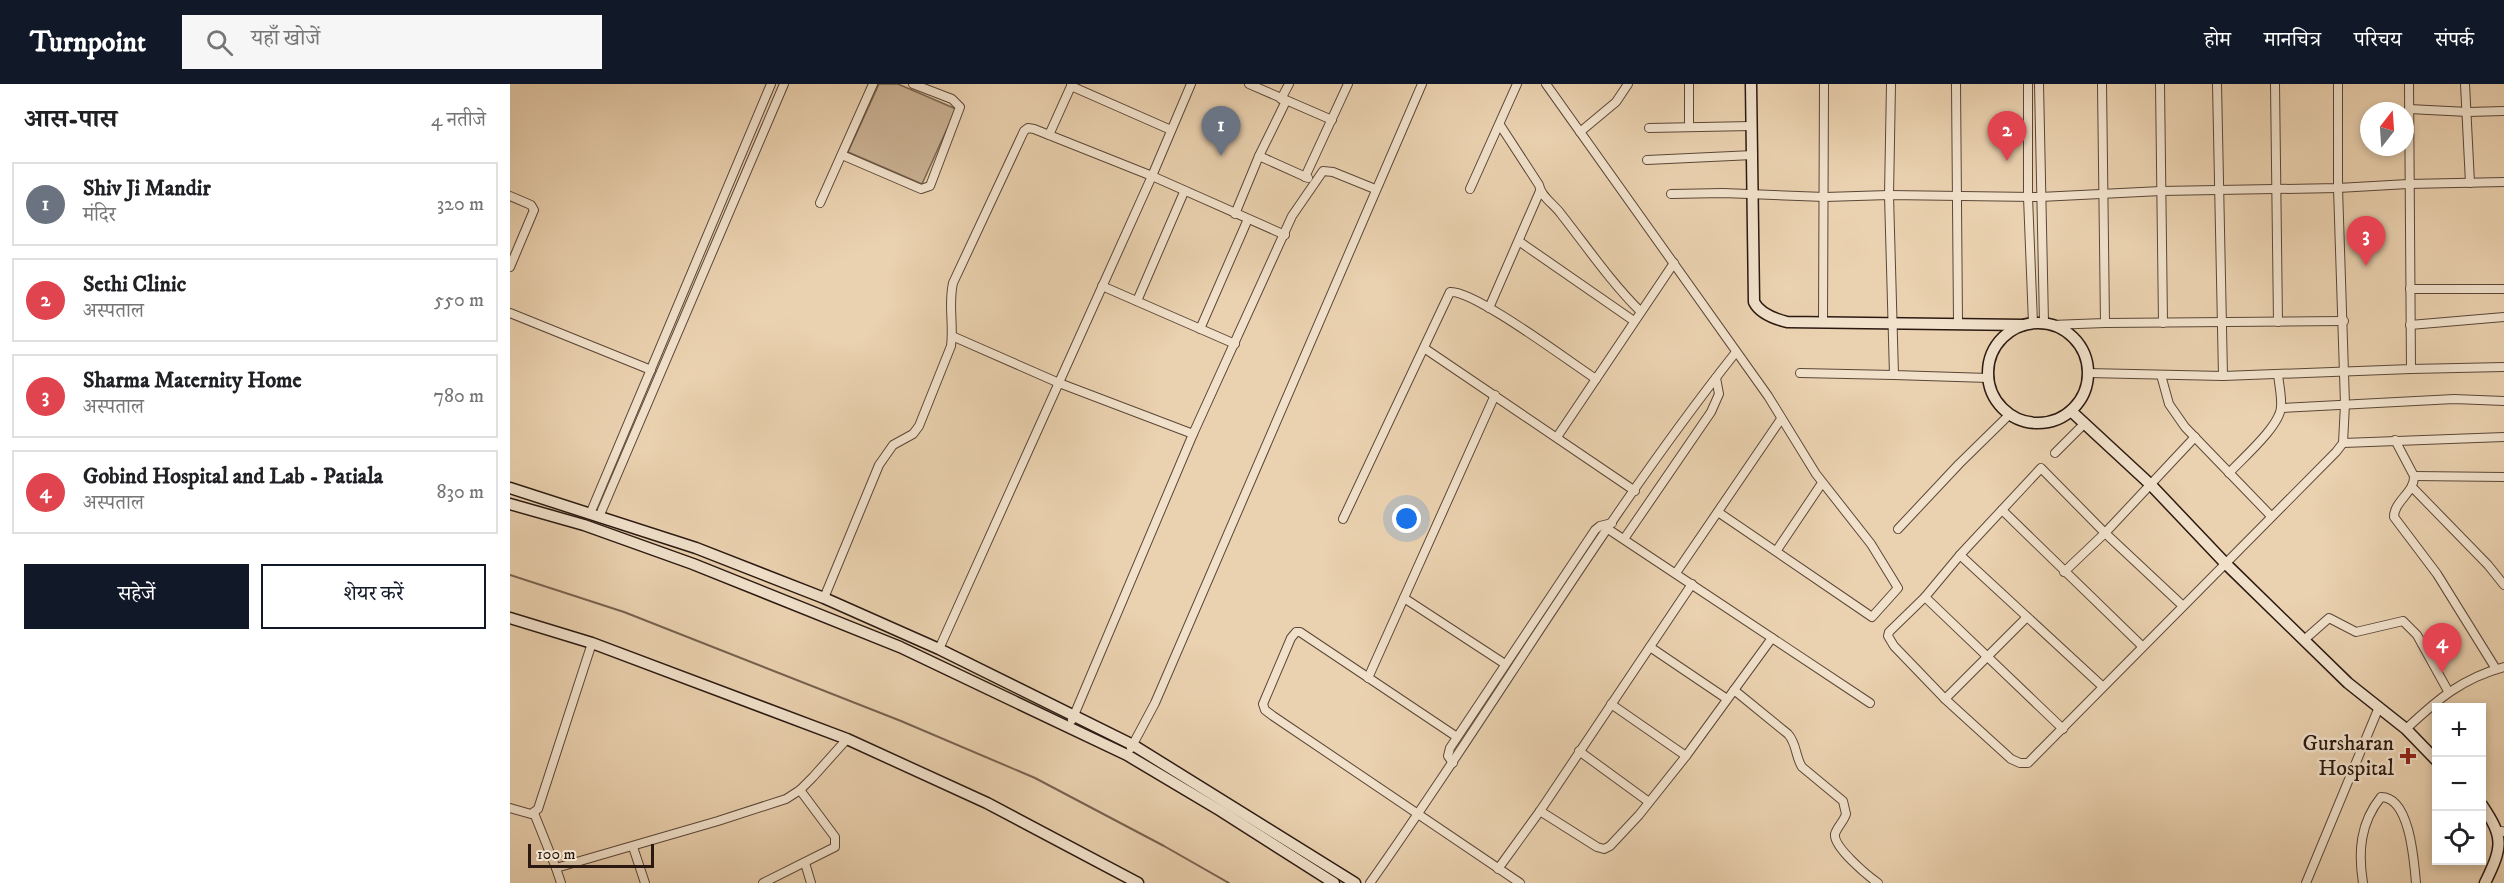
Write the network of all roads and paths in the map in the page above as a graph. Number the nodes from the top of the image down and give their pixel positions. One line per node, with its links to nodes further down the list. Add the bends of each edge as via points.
1 (771, 84): 104 (street)
2 (784, 84): 142 (street)
3 (873, 84): 42 (street)
4 (913, 84): 42 (street, via 952,99 960,107 930,186 921,189)
5 (1249, 84): 29 (street)
6 (1289, 84): 29 (street)
7 (1348, 84): 34 (street)
8 (1422, 84): 54 (street)
9 (1517, 84): 35 (street)
10 (1546, 84): 40 (street)
11 (1617, 84): 28 (street)
12 (1689, 84): 37 (street)
13 (1751, 84): 36 (main road)
14 (1824, 84): 68 (street)
15 (1891, 84): 64 (street)
16 (1956, 84): 66 (street)
17 (2028, 84): 69 (street)
18 (2039, 84): 67 (street)
19 (2102, 84): 61 (street)
20 (2160, 84): 57 (street)
21 (2217, 84): 58 (street)
22 (2275, 84): 56 (street)
23 (2338, 84): 53 (street)
24 (2409, 84): 30 (street)
25 (2465, 84): 33 (street)
26 (1072, 85): 39 (street); 41 (street)
27 (1187, 85): 39 (street)
28 (1625, 88): 40 (street, via 1609,109)
29 (1284, 100): 34 (street); 44 (street)
30 (2409, 102)
31 (2414, 109): 33 (street)
32 (2504, 111): 33 (street)
33 (2468, 112): 51 (street)
34 (1332, 120): 48 (street)
35 (1500, 125): 55 (street); 60 (street)
36 (1752, 126): 37 (street); 43 (main road)
37 (1689, 127): 38 (street)
38 (1649, 128)
39 (1171, 130): 47 (street)
40 (1580, 132): 76 (street)
41 (1049, 135): 47 (street); 98 (street, via 1028,128 1020,137 953,283)
42 (842, 155): 70 (street)
43 (1753, 155): 46 (street); 63 (main road)
44 (1259, 156): 48 (street); 71 (street)
45 (2408, 156): 52 (street)
46 (1647, 160)
47 (1152, 176): 59 (street); 78 (street)
48 (1305, 177): 49 (street)
49 (1314, 181): 54 (street, via 1323,171 1329,171); 73 (street)
50 (2504, 182): 51 (street)
51 (2470, 183): 52 (street)
52 (2408, 184): 53 (street); 79 (street)
53 (2337, 188): 56 (street); 88 (street)
54 (1375, 189): 186 (street, via 1155,703)
55 (1470, 189)
56 (2276, 189): 58 (street); 92 (street)
57 (2161, 191): 58 (street); 61 (street); 94 (street)
58 (2218, 191): 91 (street)
59 (1184, 192): 71 (street); 81 (street)
60 (1540, 192): 74 (street); 83 (street)
61 (2104, 193): 67 (street); 93 (street)
62 (1671, 194): 63 (street)
63 (1754, 194): 68 (street); 87 (main road, via 1754,302 1766,314 1787,322)
64 (1889, 195): 66 (street); 68 (street); 89 (street)
65 (510, 196): 75 (street, via 534,208)
66 (1957, 196): 69 (street); 90 (street)
67 (2040, 196): 69 (street); 95 (street)
68 (1825, 197): 87 (street)
69 (2028, 197): 95 (street)
70 (820, 203)
71 (1235, 214): 72 (street)
72 (1248, 219): 73 (street); 97 (street)
73 (1285, 235): 99 (street)
74 (1520, 242): 82 (street); 86 (street)
75 (512, 254): 77 (street)
76 (1674, 263): 83 (street); 101 (street)
77 (510, 267)
78 (1102, 286): 81 (street); 115 (street)
79 (2410, 289): 80 (street); 96 (street)
80 (2504, 289)
81 (1137, 301): 97 (street)
82 (1489, 308): 100 (street, via 1462,293 1450,292); 114 (street)
83 (1640, 311): 86 (street)
84 (510, 313): 104 (street)
85 (2504, 317): 96 (street)
86 (1634, 321): 114 (street)
87 (1823, 321): 89 (main road)
88 (2344, 321): 92 (street); 107 (street)
89 (1892, 322): 90 (main road); 109 (street)
90 (1958, 322): 95 (main road)
91 (2221, 322): 92 (street); 94 (street); 111 (street)
92 (2278, 322)
93 (2105, 323): 94 (street); 95 (street)
94 (2163, 323)
95 (2038, 324): 106 (main road, via 2071,335 2087,359); 113 (main road, via 2008,333 1996,345 1989,361)
96 (2410, 325): 103 (street)
97 (1200, 329): 99 (street)
98 (952, 336): 115 (street); 157 (street, via 946,363 919,426 893,445 879,465)
99 (1235, 344): 124 (street)
100 (1424, 348): 116 (street); 144 (street)
101 (1736, 352): 112 (street); 122 (street)
102 (2504, 367): 103 (street)
103 (2411, 369): 107 (street)
104 (651, 370): 142 (street)
105 (1800, 373): 109 (street)
106 (2088, 373): 110 (street); 120 (main road, via 2086,387)
107 (2344, 373): 108 (street); 118 (street)
108 (2278, 374): 111 (street); 119 (street)
109 (1894, 375): 113 (street)
110 (2161, 375): 111 (street); 127 (street, via 2169,404)
111 (2223, 376)
112 (1716, 378): 138 (street); 148 (street, via 1719,394 1711,412)
113 (1988, 378): 121 (main road, via 1992,393)
114 (1596, 380): 126 (street)
115 (1059, 383): 124 (street); 167 (street)
116 (1495, 395): 126 (street); 158 (street)
117 (2504, 400): 118 (street)
118 (2345, 404): 119 (street); 129 (street)
119 (2281, 408): 131 (street, via 2270,429)
120 (2071, 411): 121 (main road, via 2042,423); 123 (main road)
121 (2009, 415): 146 (street)
122 (1781, 419): 134 (street); 141 (street)
123 (2085, 423): 130 (street); 135 (main road)
124 (1193, 434): 180 (street)
125 (2504, 436): 128 (street)
126 (1557, 437): 138 (street)
127 (2195, 437): 131 (street); 135 (street)
128 (2395, 440): 129 (street); 132 (street)
129 (2343, 443): 143 (street)
130 (2055, 453)
131 (2229, 472): 143 (street)
132 (2414, 476): 133 (street); 136 (street)
133 (2504, 477)
134 (1822, 483): 149 (street); 149 (street, via 1871,544 1898,588 1872,617)
135 (2151, 485): 147 (street); 151 (main road)
136 (2412, 487): 155 (street); 170 (street, via 2395,509 2394,517)
137 (510, 488): 142 (main road)
138 (1635, 491): 145 (street)
139 (510, 504): 181 (main road, via 585,525 787,601 900,647)
140 (2002, 510): 147 (street, via 2041,468); 150 (street); 152 (street)
141 (1718, 512): 149 (street); 153 (street)
142 (594, 516): 157 (main road, via 696,548)
143 (2271, 516): 151 (street)
144 (1343, 519)
145 (1610, 526): 148 (street); 169 (street, via 1600,525 1594,530); 191 (street)
146 (1898, 529)
147 (2105, 533): 152 (street); 159 (street)
148 (1624, 539): 153 (street)
149 (1777, 550)
150 (1960, 555): 156 (street); 160 (street)
151 (2224, 563): 159 (street); 163 (main road)
152 (2064, 572): 165 (street)
153 (1676, 573): 154 (street)
154 (1692, 584): 162 (street); 166 (street)
155 (2504, 585)
156 (1925, 597): 168 (street); 176 (street, via 1888,636)
157 (824, 598): 167 (main road)
158 (1404, 598): 169 (street); 171 (street)
159 (2182, 606): 165 (street)
160 (2027, 617): 168 (street); 172 (street)
161 (510, 618): 164 (main road)
162 (1772, 638): 173 (street); 177 (street)
163 (2304, 640): 174 (street, via 2329,618 2356,632 2403,621 2417,635); 179 (main road)
164 (592, 644): 185 (main road); 197 (street)
165 (2142, 646): 172 (street)
166 (1650, 647): 175 (street); 178 (street)
167 (939, 649): 180 (main road)
168 (1986, 658): 176 (street); 182 (street)
169 (1505, 664): 184 (street)
170 (2500, 668): 174 (street)
171 (1368, 678): 184 (street); 198 (street, via 1305,634 1296,632 1263,708)
172 (2102, 686): 182 (street)
173 (1734, 690): 175 (street); 213 (street, via 1788,734 1795,742 1802,767 1843,801 1846,814 1835,839 1848,857)
174 (2448, 691): 183 (street)
175 (1727, 699): 189 (street)
176 (1945, 699): 182 (street, via 2020,763 2028,763)
177 (1870, 703)
178 (1611, 704): 187 (street); 189 (street)
179 (2379, 707): 183 (main road); 214 (street)
180 (1075, 715): 181 (street); 186 (main road)
181 (1067, 727): 188 (main road)
182 (2063, 729)
183 (2406, 729): 190 (main road)
184 (1457, 737): 191 (street, via 1448,756)
185 (847, 739): 192 (street); 208 (main road, via 987,803)
186 (1133, 745): 188 (street); 210 (main road)
187 (1579, 752): 193 (street); 195 (street)
188 (1127, 755): 209 (main road)
189 (1686, 756): 193 (street)
190 (2433, 757)
191 (1453, 763): 198 (street)
192 (800, 790): 200 (street, via 773,804); 201 (street, via 837,842 832,849)
193 (1649, 802): 195 (street, via 1614,843 1604,849)
194 (510, 808): 197 (street)
195 (1540, 811): 203 (street)
196 (2485, 811): 199 (main road)
197 (534, 813): 202 (street)
198 (1418, 815): 203 (street); 211 (street)
199 (2503, 831): 217 (main road, via 2502,846)
200 (633, 847): 202 (street); 205 (street)
201 (805, 863): 206 (street); 207 (street)
202 (556, 868): 204 (street)
203 (1498, 869): 212 (street)
204 (561, 883)
205 (645, 883)
206 (763, 883)
207 (811, 883)
208 (1138, 883)
209 (1334, 883)
210 (1355, 883)
211 (1370, 883)
212 (1520, 883)
213 (1878, 883)
214 (2306, 883)
215 (2363, 883): 216 (street, via 2359,859 2364,831 2376,802 2385,796 2394,801 2404,816)
216 (2416, 883)
217 (2485, 883)

